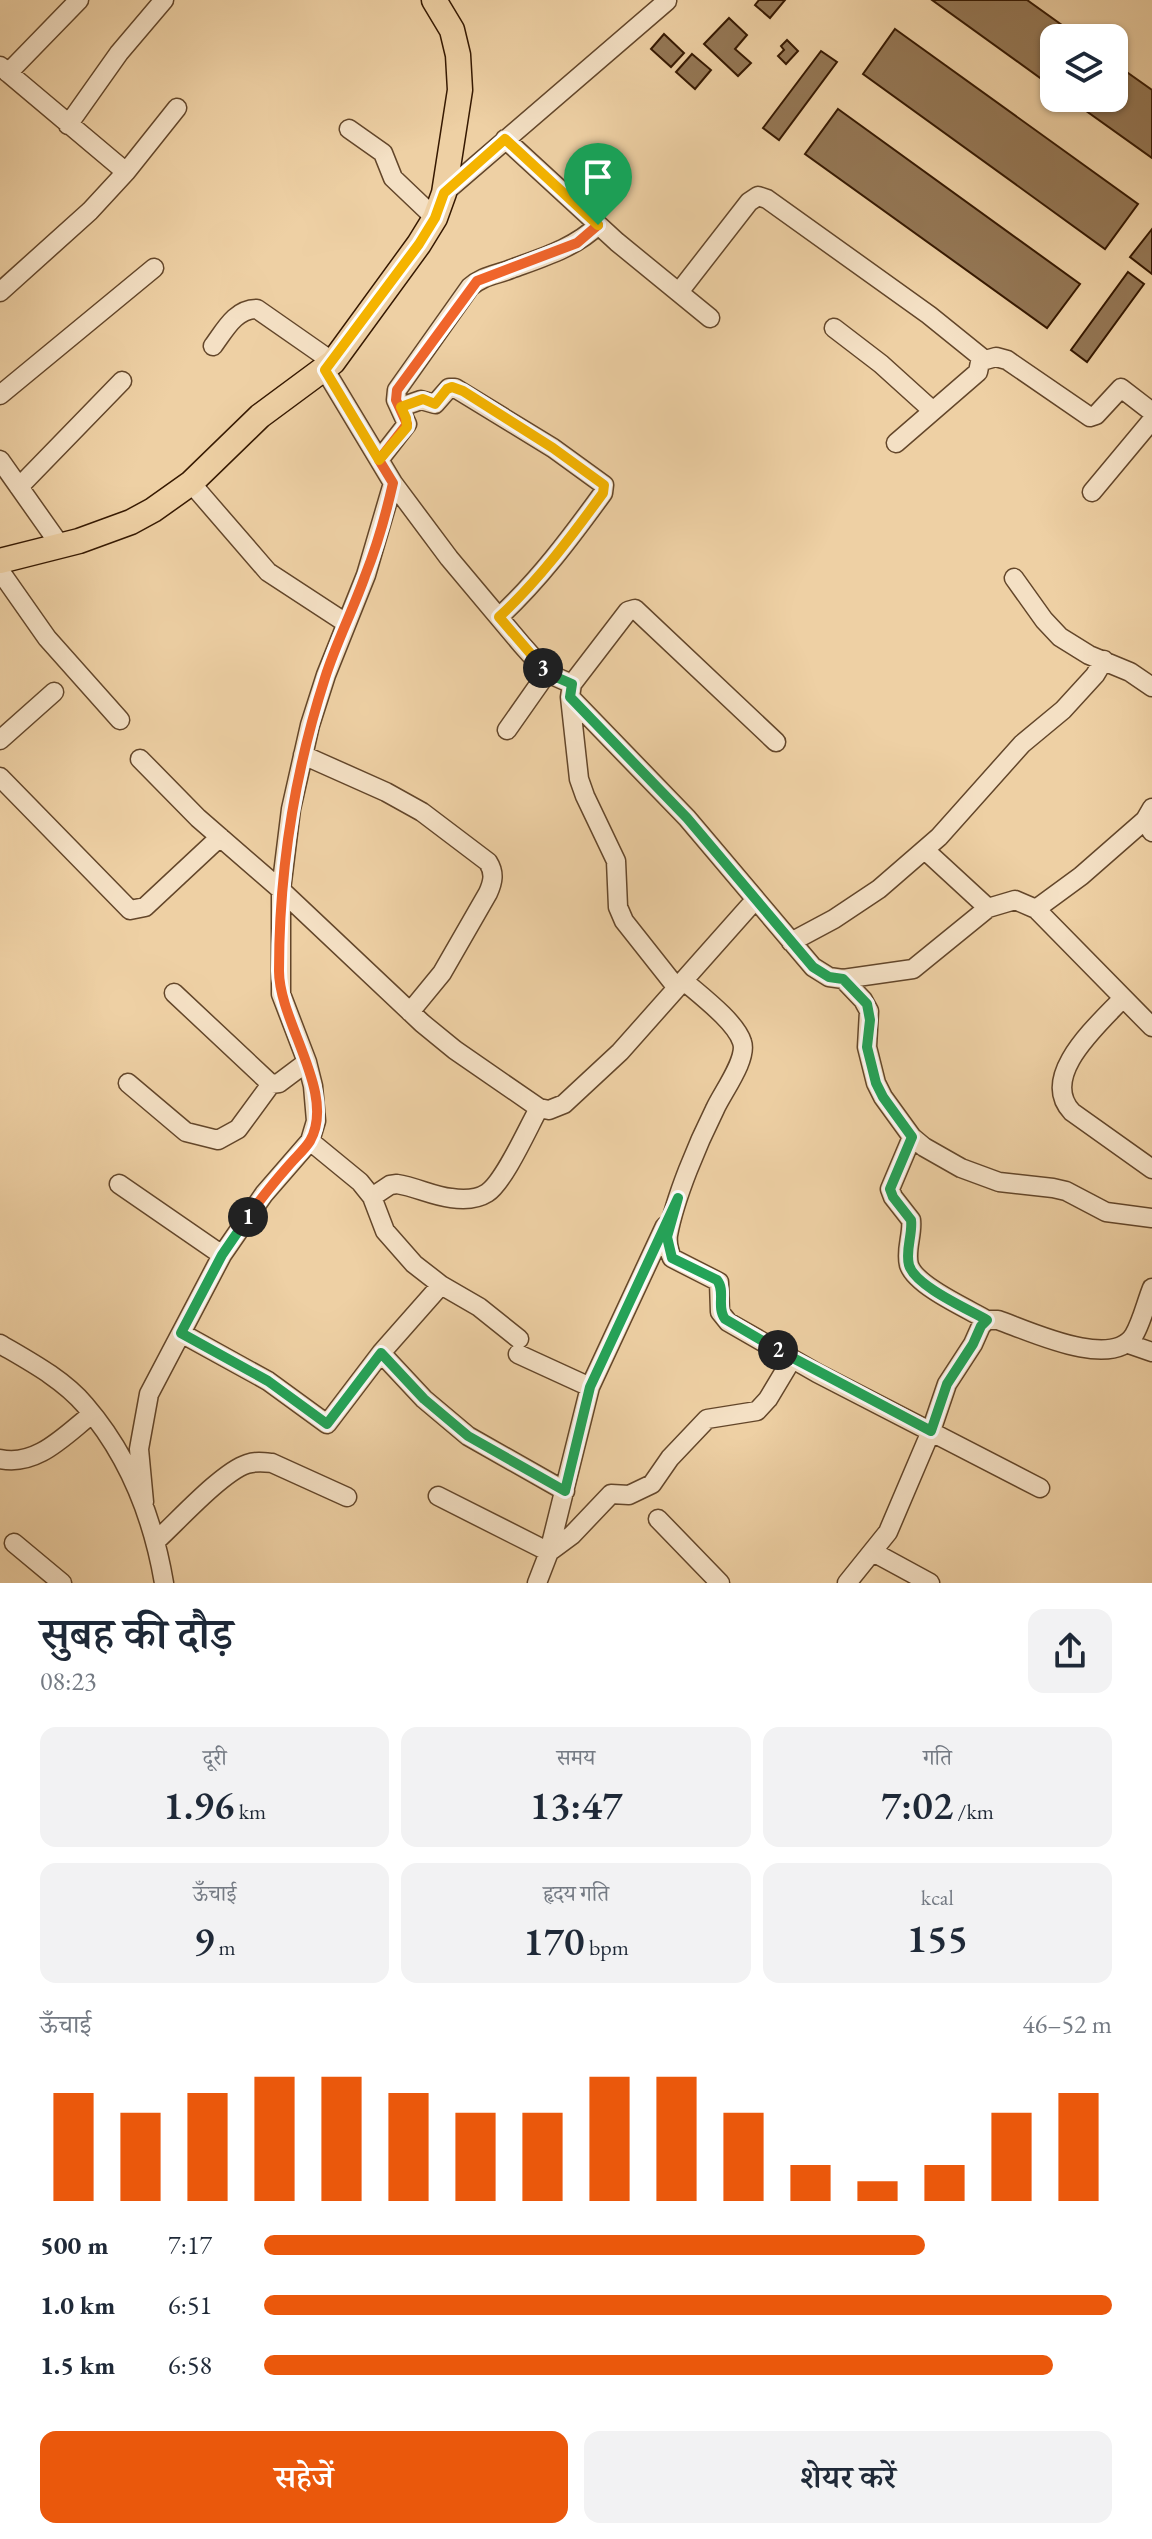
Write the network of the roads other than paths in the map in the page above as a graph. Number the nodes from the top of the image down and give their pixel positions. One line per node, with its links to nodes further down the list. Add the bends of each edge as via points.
1 (79, 0): 5 (street)
2 (164, 0): 7 (street)
3 (434, 0): 11 (main road, via 452,30 459,78)
4 (667, 1): 9 (street)
5 (4, 70): 7 (street)
6 (177, 108): 10 (street)
7 (68, 125): 10 (street)
8 (349, 129): 12 (street, via 383,153 393,178)
9 (505, 139): 11 (street); 13 (street)
10 (126, 172): 15 (street)
11 (444, 193): 12 (main road)
12 (435, 218): 21 (main road)
13 (598, 225): 16 (street); 24 (street, via 577,243 477,281 397,390)
14 (154, 268): 23 (street)
15 (0, 292)
16 (679, 292): 17 (street); 20 (street, via 749,202 761,196 929,315)
17 (710, 318)
18 (834, 328): 25 (street)
19 (213, 346): 21 (street, via 235,317 257,309)
20 (982, 361): 25 (street, via 978,372); 26 (street, via 1007,360 1090,417 1121,388)
21 (329, 366): 30 (street); 31 (main road, via 260,416)
22 (122, 381): 33 (street)
23 (0, 395)
24 (401, 407): 30 (street, via 407,427); 39 (street, via 423,399 435,404 449,388 463,391 604,485 565,546)
25 (933, 411): 28 (street)
26 (1152, 412)
27 (1152, 420): 34 (street)
28 (896, 443)
29 (0, 460): 33 (street)
30 (379, 460): 32 (street)
31 (191, 483): 35 (main road, via 131,522); 40 (street, via 268,572)
32 (393, 483): 39 (street); 40 (street)
33 (19, 487): 35 (street)
34 (1092, 492)
35 (60, 545): 36 (main road)
36 (0, 561)
37 (0, 571): 46 (street, via 47,638)
38 (1014, 578): 41 (street, via 1060,637)
39 (499, 617): 42 (street)
40 (346, 623): 50 (street)
41 (1104, 660): 43 (street); 55 (street, via 1063,710 1022,744)
42 (547, 673): 44 (street); 47 (street)
43 (1152, 687)
44 (571, 690): 49 (street, via 628,611 635,609); 57 (street); 62 (street, via 579,779 616,861 618,907 624,921)
45 (54, 692): 48 (street)
46 (120, 720)
47 (507, 730)
48 (0, 740)
49 (776, 742)
50 (303, 755): 56 (street); 65 (street, via 422,812 492,869 493,880 480,907 442,973)
51 (140, 759): 54 (street)
52 (0, 777): 54 (street, via 130,910 145,907)
53 (1150, 820): 59 (street)
54 (220, 837): 56 (street)
55 (925, 850): 58 (street); 60 (street, via 879,889)
56 (281, 890): 65 (street); 67 (street, via 281,994)
57 (755, 900): 60 (street); 62 (street)
58 (988, 908): 59 (street, via 1015,900); 61 (street, via 913,969)
59 (1036, 909): 64 (street)
60 (791, 942): 61 (street, via 813,967)
61 (843, 979): 71 (street, via 867,1004 867,1047 876,1083)
62 (680, 984): 70 (street, via 620,1052 564,1104); 76 (street, via 733,1027 744,1048)
63 (174, 993): 69 (street)
64 (1123, 998): 66 (street); 73 (street, via 1084,1039 1066,1067 1061,1090 1072,1112)
65 (410, 1012): 70 (street)
66 (1152, 1027)
67 (307, 1062): 69 (street); 72 (street, via 316,1104)
68 (128, 1083): 69 (street, via 186,1132 218,1140 238,1129)
69 (271, 1084)
70 (539, 1108): 75 (street, via 485,1195 447,1198 397,1184)
71 (912, 1137): 77 (street, via 937,1156 999,1182 1066,1191 1106,1212); 81 (street, via 890,1189 911,1220 909,1264 924,1282)
72 (310, 1141): 75 (street); 78 (street, via 264,1194)
73 (1152, 1169)
74 (119, 1184): 78 (street)
75 (372, 1197): 79 (street, via 385,1231)
76 (678, 1198): 87 (street, via 667,1237 672,1258 719,1282 720,1312 728,1322); 88 (street)
77 (1152, 1218)
78 (222, 1255): 82 (street)
79 (441, 1285): 86 (street); 88 (street, via 479,1307 519,1347)
80 (1152, 1288): 83 (street)
81 (987, 1320): 83 (street, via 1078,1349); 90 (street, via 947,1384)
82 (181, 1333): 86 (street, via 268,1381 327,1424); 96 (street, via 149,1394 139,1449)
83 (1126, 1343): 85 (street)
84 (0, 1344): 89 (street, via 55,1379)
85 (1152, 1352)
86 (381, 1353): 93 (street, via 468,1436)
87 (792, 1359): 90 (street); 100 (street, via 757,1411 707,1419 652,1484 629,1495 611,1494)
88 (590, 1387): 93 (street)
89 (92, 1414): 91 (street, via 40,1455); 96 (street)
90 (931, 1431): 92 (street); 101 (street, via 888,1532)
91 (0, 1459)
92 (1040, 1488)
93 (565, 1491): 100 (street)
94 (438, 1496): 100 (street)
95 (347, 1497): 98 (street, via 272,1463 244,1464)
96 (144, 1502): 98 (street)
97 (658, 1519): 105 (street)
98 (156, 1541): 103 (street)
99 (14, 1543): 102 (street)
100 (549, 1552): 104 (street)
101 (873, 1552): 106 (street); 107 (street)
102 (62, 1583)
103 (164, 1583)
104 (537, 1583)
105 (720, 1583)
106 (847, 1583)
107 (930, 1583)

